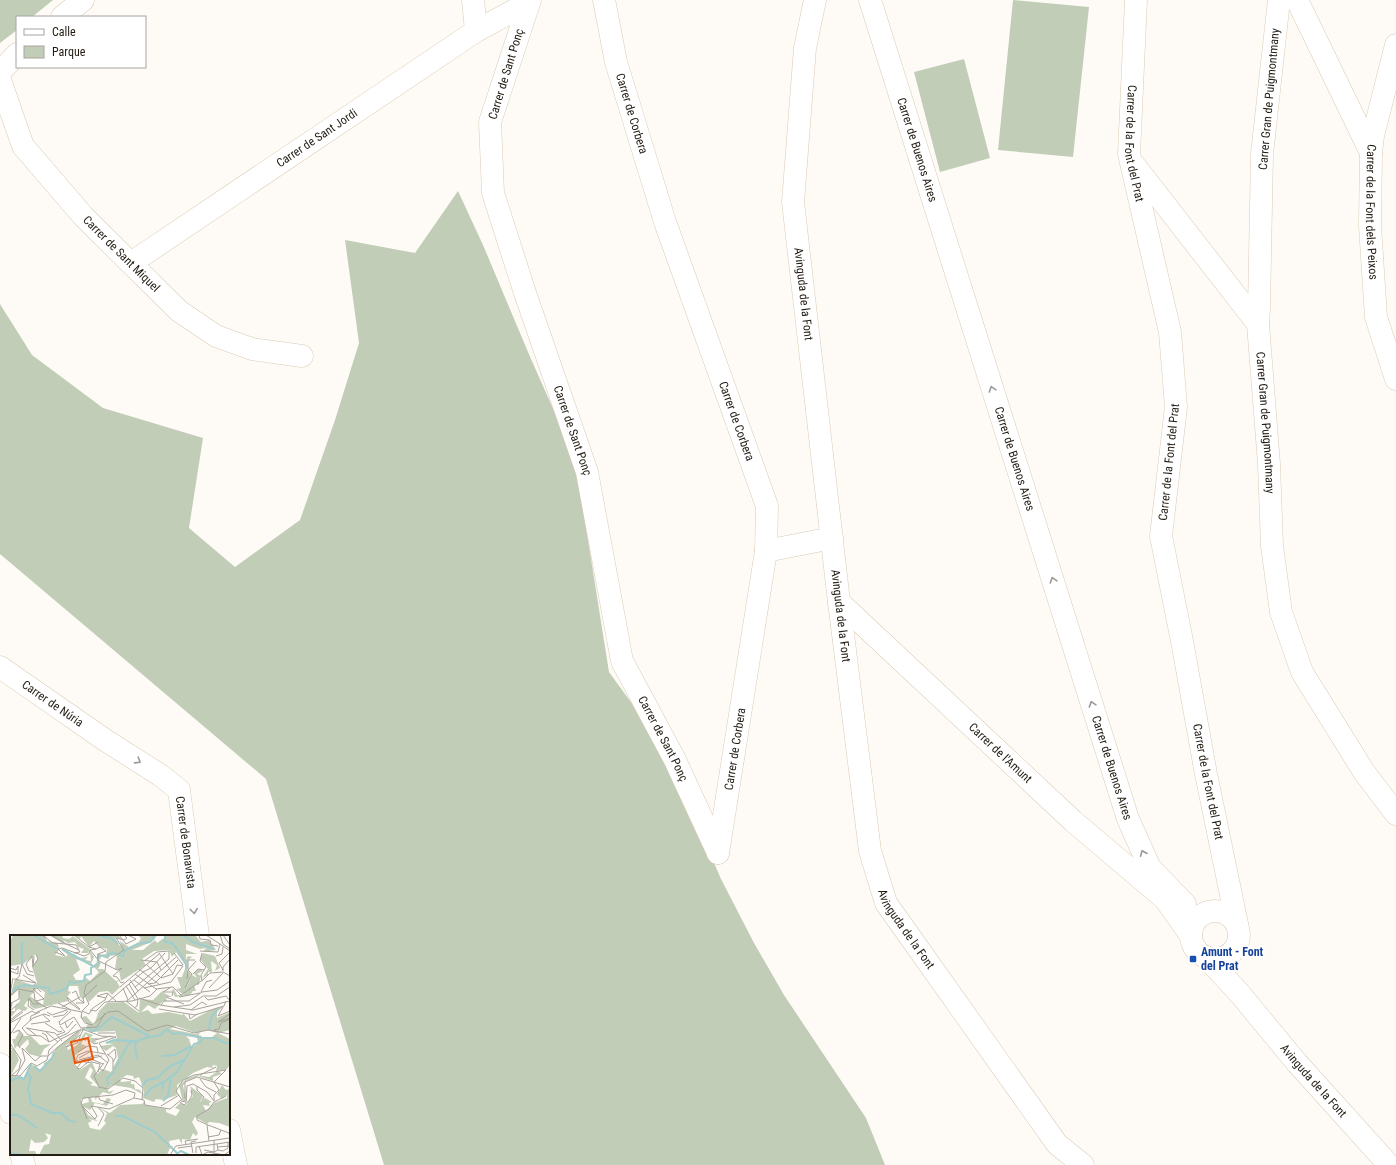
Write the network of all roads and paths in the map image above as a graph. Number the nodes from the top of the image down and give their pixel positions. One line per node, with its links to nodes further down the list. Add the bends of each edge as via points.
1 (83, 0): 10 (street)
2 (473, 0): 11 (street)
3 (604, 0): 23 (street, Carrer de Corbera, via 616,62 665,222 767,506)
4 (815, 0): 22 (street, Avinguda de la Font, via 805,48 793,202)
5 (870, 0): 30 (street, Carrer de Buenos Aires, one-way to 5, via 1150,868 1128,819)
6 (1136, 0): 17 (street, Carrer de la Font del Prat)
7 (1279, 0): 19 (street, Carrer Gran de Puigmontmany, via 1262,154)
8 (1297, 0): 16 (street)
9 (529, 1): 11 (street, Carrer de Sant Jordi); 28 (street, Carrer de Sant Ponç, via 490,122 493,193 587,472 622,661 674,758)
10 (63, 16)
11 (476, 31): 18 (street, Carrer de Sant Jordi)
12 (1396, 45): 16 (street, Carrer de la Font dels Peixos)
13 (16, 55): 14 (street)
14 (0, 72)
15 (0, 80): 18 (street, Carrer de Sant Miquel, via 23,146 84,217)
16 (1371, 153): 21 (street, Carrer de la Font dels Peixos, via 1370,226 1376,317)
17 (1130, 160): 19 (street); 29 (street, Carrer de la Font del Prat, via 1170,332 1176,407 1161,536)
18 (131, 263): 20 (street, Carrer de Sant Miquel, via 179,311 216,336 252,349)
19 (1258, 324): 27 (street, Carrer Gran de Puigmontmany, via 1272,546 1281,612 1302,672 1364,772)
20 (302, 356)
21 (1396, 379)
22 (832, 538): 23 (street); 24 (street, Avinguda de la Font)
23 (766, 551): 28 (street, Carrer de Corbera)
24 (839, 602): 30 (street, Carrer de l'Amunt, via 1073,821); 43 (street, Avinguda de la Font, via 870,851 886,903 1057,1144)
25 (0, 667): 26 (street, Carrer de Núria)
26 (105, 740): 32 (street, Carrer de Bonavista, one-way to 32, via 179,790)
27 (1396, 814)
28 (718, 853)
29 (1227, 875): 30 (street); 31 (street, Carrer de la Font del Prat)
30 (1194, 908): 31 (street, via 1228,914); 33 (street, Carrer de l'Amunt); 33 (street)
31 (1237, 924): 34 (street, Carrer de la Font del Prat)
32 (198, 935)
33 (1192, 936): 35 (street, Carrer de l'Amunt, via 1196,949)
34 (1237, 945): 35 (street, via 1220,958); 36 (street)
35 (1206, 957): 36 (street, Avinguda de la Font)
36 (1240, 994): 44 (street, Avinguda de la Font, via 1297,1063)
37 (0, 1064): 38 (street)
38 (10, 1109)
39 (230, 1135): 42 (street)
40 (21, 1155): 41 (street)
41 (24, 1165)
42 (236, 1165)
43 (1083, 1165)
44 (1389, 1165)

